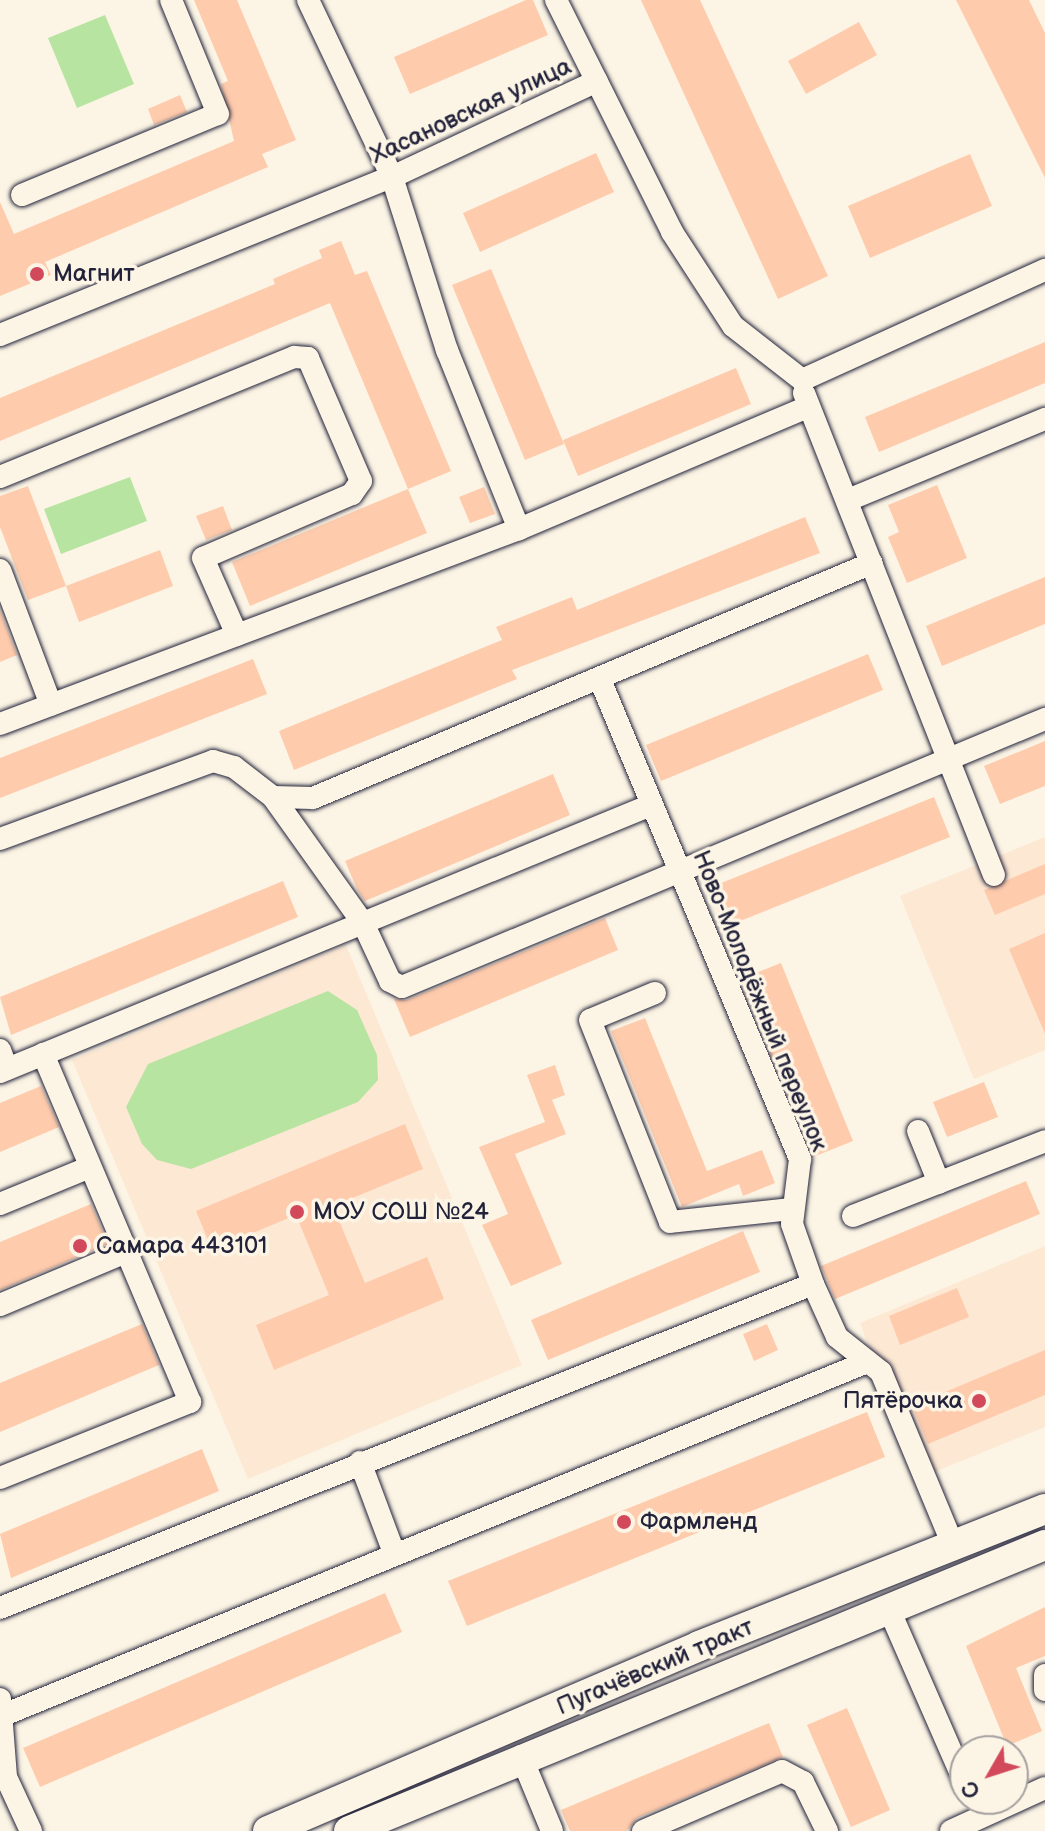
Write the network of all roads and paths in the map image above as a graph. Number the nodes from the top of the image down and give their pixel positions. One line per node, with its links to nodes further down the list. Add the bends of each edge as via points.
1 (171, 0): 6 (street, via 218,114)
2 (308, 0): 5 (street)
3 (556, 0): 4 (street)
4 (597, 81): 5 (street, Хасановская улица); 9 (street, Хасановская улица, via 672,232 733,326)
5 (392, 177): 8 (street, Хасановская улица); 14 (street, via 447,350)
6 (22, 195)
7 (1045, 270): 9 (street)
8 (0, 335)
9 (802, 380): 10 (street)
10 (805, 408): 13 (street); 14 (street)
11 (1045, 419): 13 (street)
12 (0, 477): 17 (street, via 294,357 308,358 361,481 352,494 203,558)
13 (848, 500): 15 (street)
14 (519, 529): 17 (street)
15 (872, 563): 18 (street); 22 (street)
16 (0, 570): 19 (street)
17 (237, 635): 19 (street)
18 (601, 682): 23 (street, via 313,798); 24 (street, Ново-Молодёжный переулок)
19 (51, 705): 21 (street)
20 (1045, 719): 22 (street)
21 (0, 724)
22 (948, 759): 26 (street); 27 (street)
23 (273, 797): 25 (street, via 234,767 213,761); 28 (street)
24 (651, 805): 26 (street, Ново-Молодёжный переулок); 28 (street)
25 (0, 839)
26 (679, 873): 28 (street, via 402,987 386,975); 37 (street, Ново-Молодёжный переулок, via 800,1159)
27 (994, 875)
28 (363, 923): 30 (street)
29 (655, 993): 37 (street, via 590,1020 670,1222)
30 (43, 1054): 31 (street); 34 (street)
31 (2, 1063)
32 (918, 1131): 35 (street)
33 (1045, 1141): 35 (street)
34 (90, 1167): 36 (street); 39 (street)
35 (939, 1183): 38 (street)
36 (0, 1204)
37 (792, 1209): 40 (street, Ново-Молодёжный переулок)
38 (853, 1216)
39 (126, 1252): 41 (street); 44 (street, via 190,1402)
40 (813, 1284): 42 (street, Ново-Молодёжный переулок, via 837,1337); 43 (street)
41 (0, 1305)
42 (867, 1362): 47 (street, Ново-Молодёжный переулок, via 881,1372); 48 (street)
43 (360, 1462): 48 (street); 50 (street)
44 (0, 1478)
45 (1045, 1509): 47 (main road, Пугачёвский тракт)
46 (1045, 1545): 49 (main road, Пугачёвский тракт)
47 (954, 1547): 60 (main road, Пугачёвский тракт, via 699,1646)
48 (394, 1553): 54 (street)
49 (888, 1607): 55 (street); 56 (main road, Пугачёвский тракт)
50 (0, 1608)
51 (1045, 1675): 52 (street)
52 (1045, 1690)
53 (0, 1699): 54 (street)
54 (1, 1716): 59 (street, via 6,1777)
55 (949, 1746)
56 (521, 1756): 61 (main road, Пугачёвский тракт); 62 (street)
57 (1045, 1788): 58 (street)
58 (979, 1816): 65 (street)
59 (31, 1831)
60 (268, 1831)
61 (349, 1831)
62 (552, 1831)
63 (643, 1831): 64 (street, via 782,1771 803,1782)
64 (827, 1831)
65 (951, 1831)

